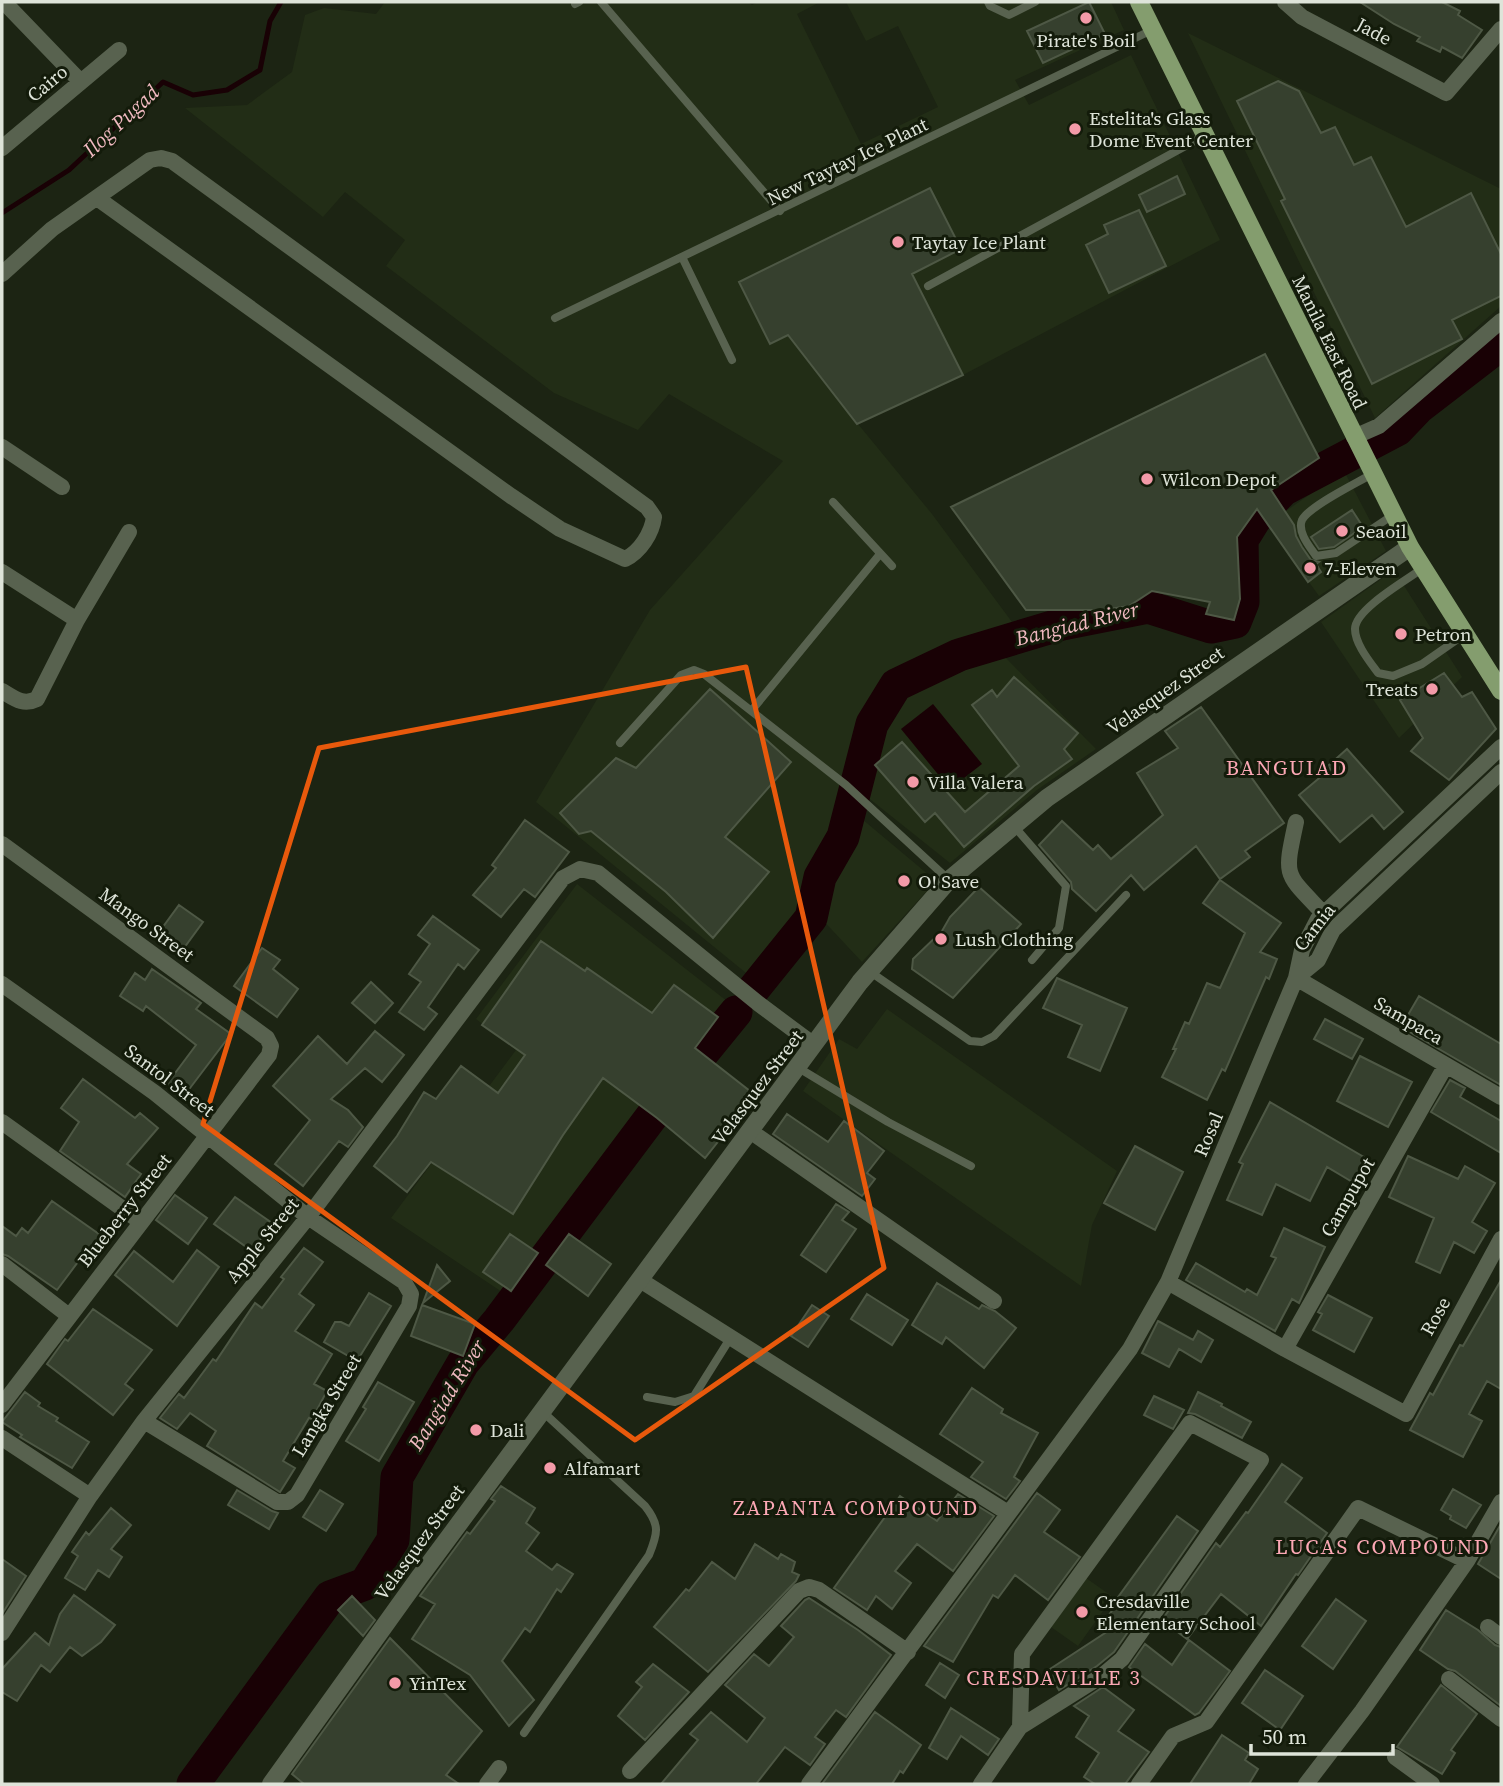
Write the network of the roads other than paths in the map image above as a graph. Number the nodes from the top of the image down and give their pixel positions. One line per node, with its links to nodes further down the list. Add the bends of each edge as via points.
1 (601, 2): 14 (lane)
2 (988, 2): 3 (lane, via 1009,15)
3 (1035, 2)
4 (1139, 2): 8 (main road, Manila East Road)
5 (1285, 2): 7 (street, Jade, via 1302,17 1446,93)
6 (4, 5): 10 (street)
7 (1501, 29)
8 (1152, 30): 11 (main road, Manila East Road); 14 (lane, New Taytay Ice Plant)
9 (119, 50): 10 (street, Cairo)
10 (81, 82): 12 (street, Cairo)
11 (1204, 136): 17 (lane); 21 (main road, Manila East Road)
12 (2, 148)
13 (97, 198): 13 (street, via 560,529 625,559 635,554 653,526 654,517 647,507 172,161 150,160); 16 (street, via 52,229)
14 (780, 211): 15 (lane, New Taytay Ice Plant)
15 (682, 257): 18 (lane, New Taytay Ice Plant); 20 (lane)
16 (2, 274)
17 (928, 286)
18 (555, 318)
19 (1501, 321): 21 (street)
20 (732, 360)
21 (1357, 445): 23 (main road, Manila East Road)
22 (2, 447): 24 (street)
23 (1372, 474): 26 (main road, Manila East Road); 26 (lane, via 1316,506 1302,520 1307,544 1316,555 1336,553)
24 (62, 487)
25 (833, 502): 29 (lane)
26 (1393, 515): 28 (main road, Manila East Road)
27 (129, 532): 33 (street)
28 (1410, 547): 31 (main road, Manila East Road); 42 (main road, Velasquez Street, via 1047,798)
29 (880, 554): 30 (lane); 37 (lane)
30 (892, 566)
31 (1423, 568): 34 (main road, Manila East Road); 34 (lane, via 1357,619 1354,631 1366,657 1378,673 1393,676 1422,664)
32 (2, 572): 33 (street)
33 (77, 620): 35 (street, via 37,699 20,701)
34 (1465, 634): 36 (main road, Manila East Road)
35 (2, 691)
36 (1501, 691)
37 (752, 709): 38 (lane, via 694,670 681,675); 44 (lane, via 846,785)
38 (620, 743)
39 (1501, 747): 46 (street, Camia)
40 (1501, 772): 49 (street, Camia, via 1333,930 1318,960)
41 (1296, 822): 46 (street, via 1288,870 1292,881)
42 (1014, 826): 44 (main road, Velasquez Street); 47 (lane, via 1066,886 1059,928)
43 (2, 844): 51 (street, Mango Street)
44 (948, 880): 48 (main road, Velasquez Street)
45 (1126, 895): 48 (lane, via 994,1036 982,1042 970,1041)
46 (1323, 913): 49 (street, Camia, via 1302,950)
47 (1032, 960)
48 (869, 971): 52 (main road, Velasquez Street)
49 (1296, 978): 53 (street, Sampaca); 65 (street, Rosal)
50 (2, 984): 58 (street, Santol Street)
51 (267, 1038): 58 (street, Blueberry Street, via 269,1055)
52 (814, 1045): 54 (main road, Velasquez Street); 60 (street, Apple Street, via 597,873 580,869 563,878)
53 (1446, 1065): 55 (street, Sampaca); 69 (street, Campupot)
54 (797, 1067): 57 (main road, Velasquez Street); 59 (lane)
55 (1501, 1097)
56 (2, 1122): 61 (street)
57 (750, 1131): 64 (main road, Velasquez Street); 66 (street)
58 (208, 1135): 60 (street, Santol Street); 61 (street, Blueberry Street)
59 (971, 1166)
60 (308, 1217): 73 (street, Apple Street); 73 (street, Langka Street, via 404,1282 411,1294 409,1306 297,1495 288,1502 277,1502)
61 (141, 1222): 67 (street, Blueberry Street)
62 (1501, 1239): 69 (street, Rose, via 1406,1413)
63 (2, 1264): 67 (street)
64 (640, 1280): 68 (street); 72 (main road, Velasquez Street)
65 (1168, 1282): 69 (street); 77 (street, Rosal, via 1130,1349)
66 (994, 1301)
67 (69, 1316): 71 (street, Blueberry Street)
68 (731, 1337): 70 (lane, via 694,1396 675,1402); 77 (street)
69 (1284, 1349)
70 (647, 1397)
71 (2, 1405)
72 (542, 1412): 84 (lane, via 645,1506 655,1519 657,1536 649,1555); 88 (main road, Velasquez Street, via 418,1579)
73 (144, 1421): 75 (street, Apple Street)
74 (2, 1438): 75 (street)
75 (90, 1496): 79 (street, Apple Street)
76 (1501, 1502): 78 (street)
77 (1008, 1513): 80 (street, Rosal)
78 (1467, 1561): 92 (street, via 1358,1508 1206,1723 1173,1736); 93 (street)
79 (2, 1633)
80 (908, 1652): 87 (street, via 819,1590 799,1591); 90 (street, Rosal)
81 (1450, 1679): 82 (street)
82 (1501, 1719)
83 (1020, 1727): 83 (street, via 1122,1659 1261,1460 1190,1423 1022,1654); 91 (street)
84 (524, 1733)
85 (1395, 1757): 94 (street)
86 (499, 1768): 89 (street)
87 (630, 1771)
88 (278, 1782)
89 (487, 1784)
90 (809, 1784)
91 (981, 1784)
92 (1139, 1784)
93 (1306, 1784)
94 (1432, 1784)

